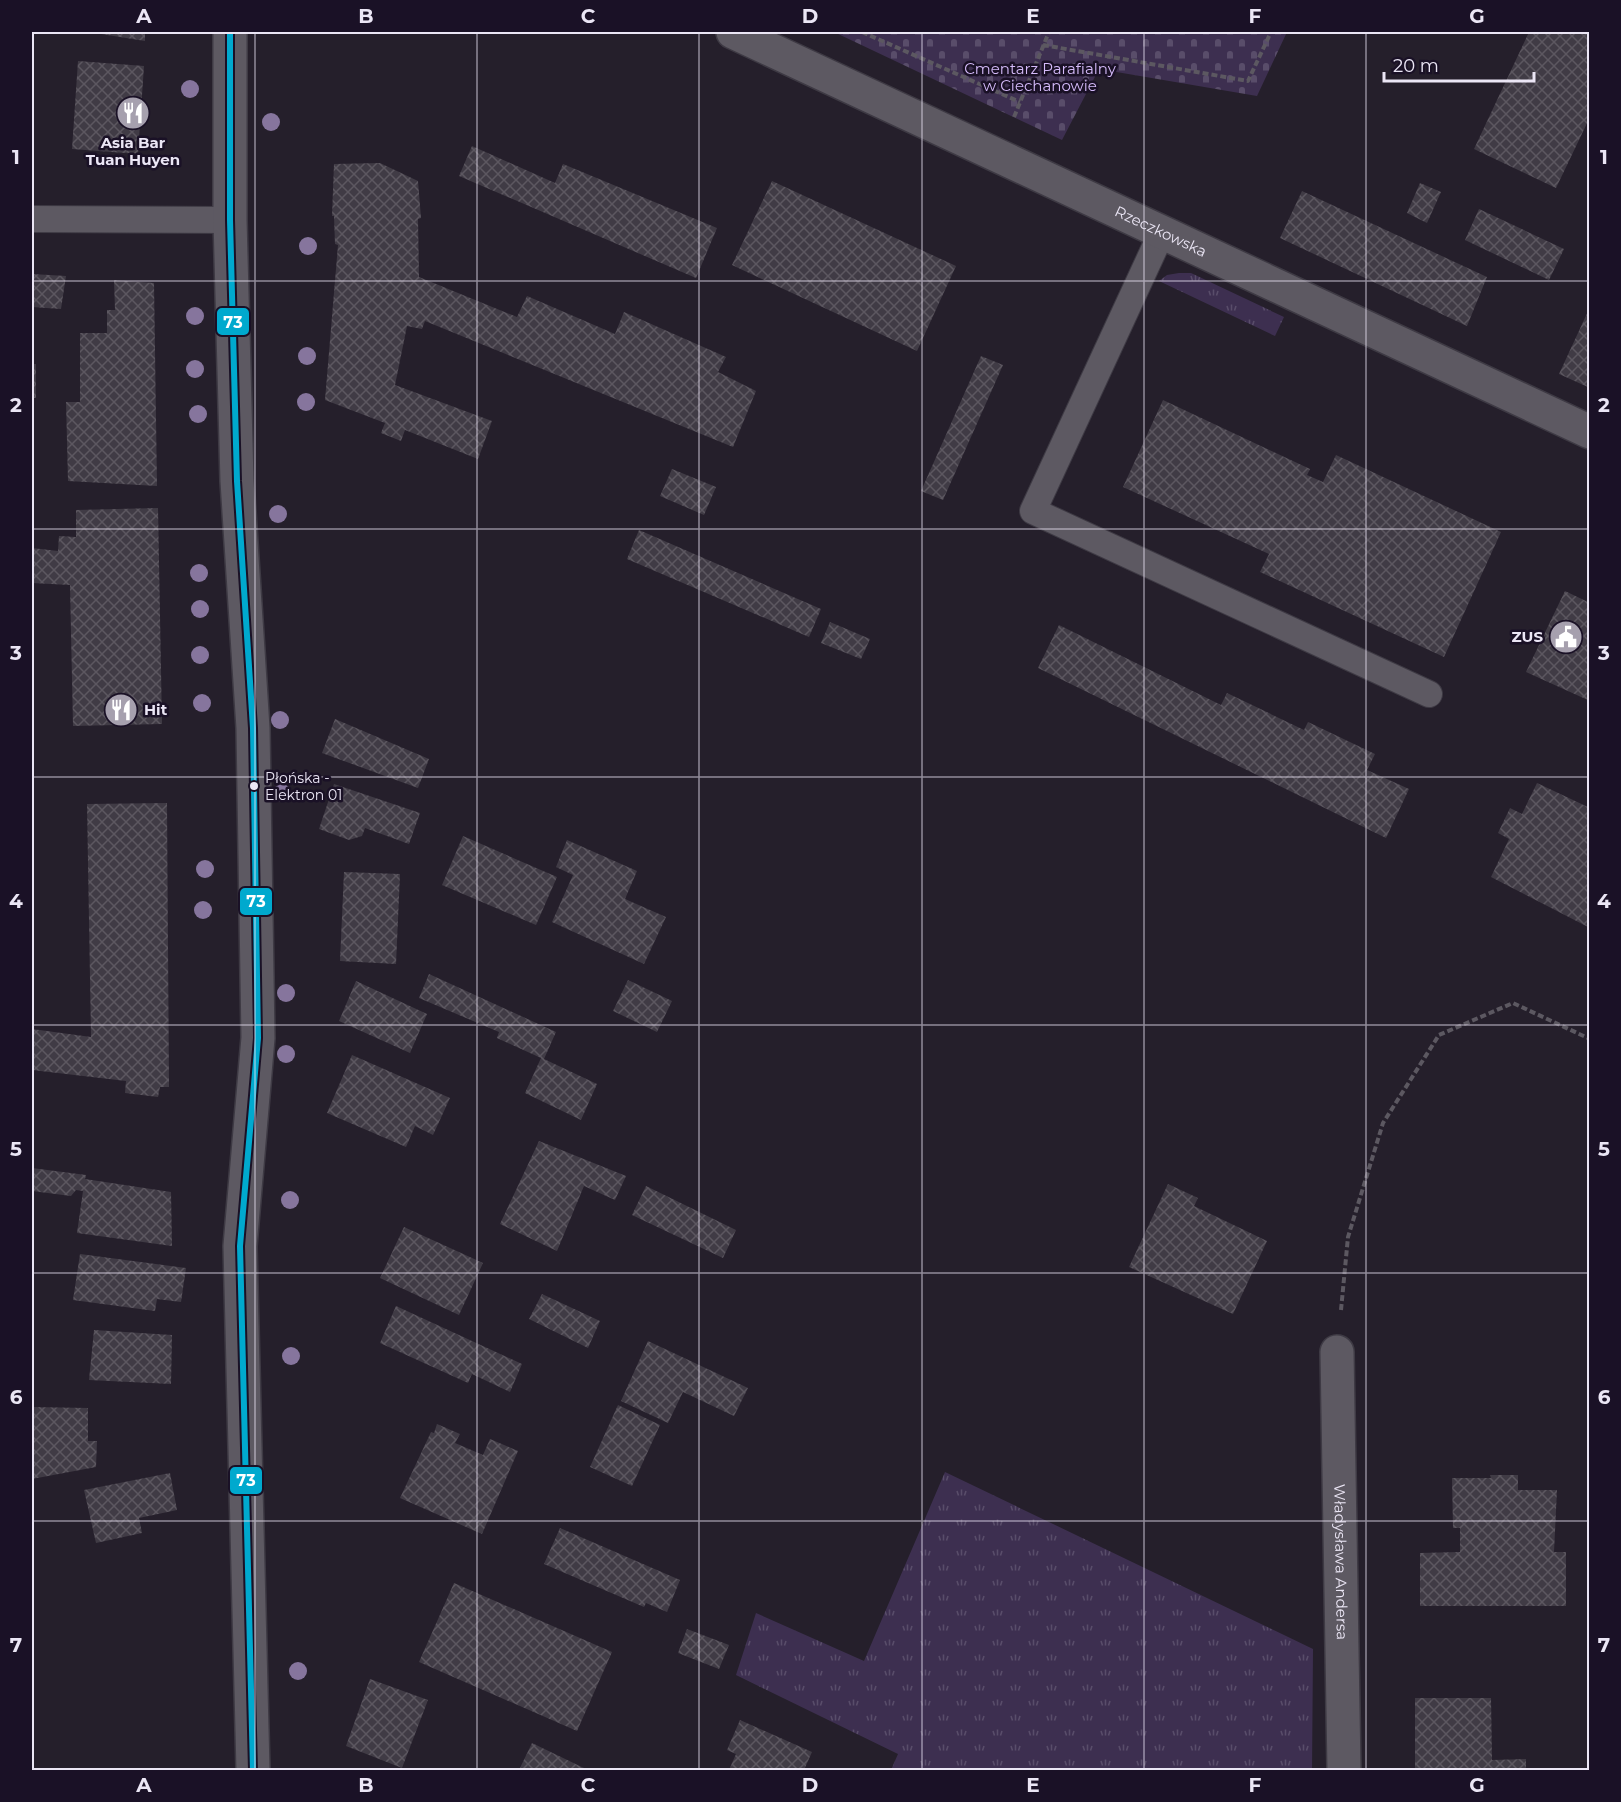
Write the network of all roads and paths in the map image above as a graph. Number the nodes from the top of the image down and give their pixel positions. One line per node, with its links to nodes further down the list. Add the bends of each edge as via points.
1 (230, 32): 10 (street)
2 (733, 32): 11 (street, Rzeczkowska)
3 (862, 32): 7 (path)
4 (1049, 32): 6 (path)
5 (1271, 32): 6 (path, via 1248,81)
6 (1043, 45): 7 (path)
7 (1020, 102): 8 (path)
8 (1009, 127)
9 (32, 219): 10 (lane)
10 (230, 220): 16 (street, via 237,481 253,729 258,1038 240,1246)
11 (1162, 232): 12 (street, Rzeczkowska); 13 (lane, via 1033,511)
12 (1590, 432)
13 (1429, 694)
14 (1590, 1039): 15 (path, via 1514,1003 1439,1035 1383,1123 1348,1237)
15 (1337, 1352): 17 (street, Władysława Andersa)
16 (252, 1770)
17 (1344, 1770)

